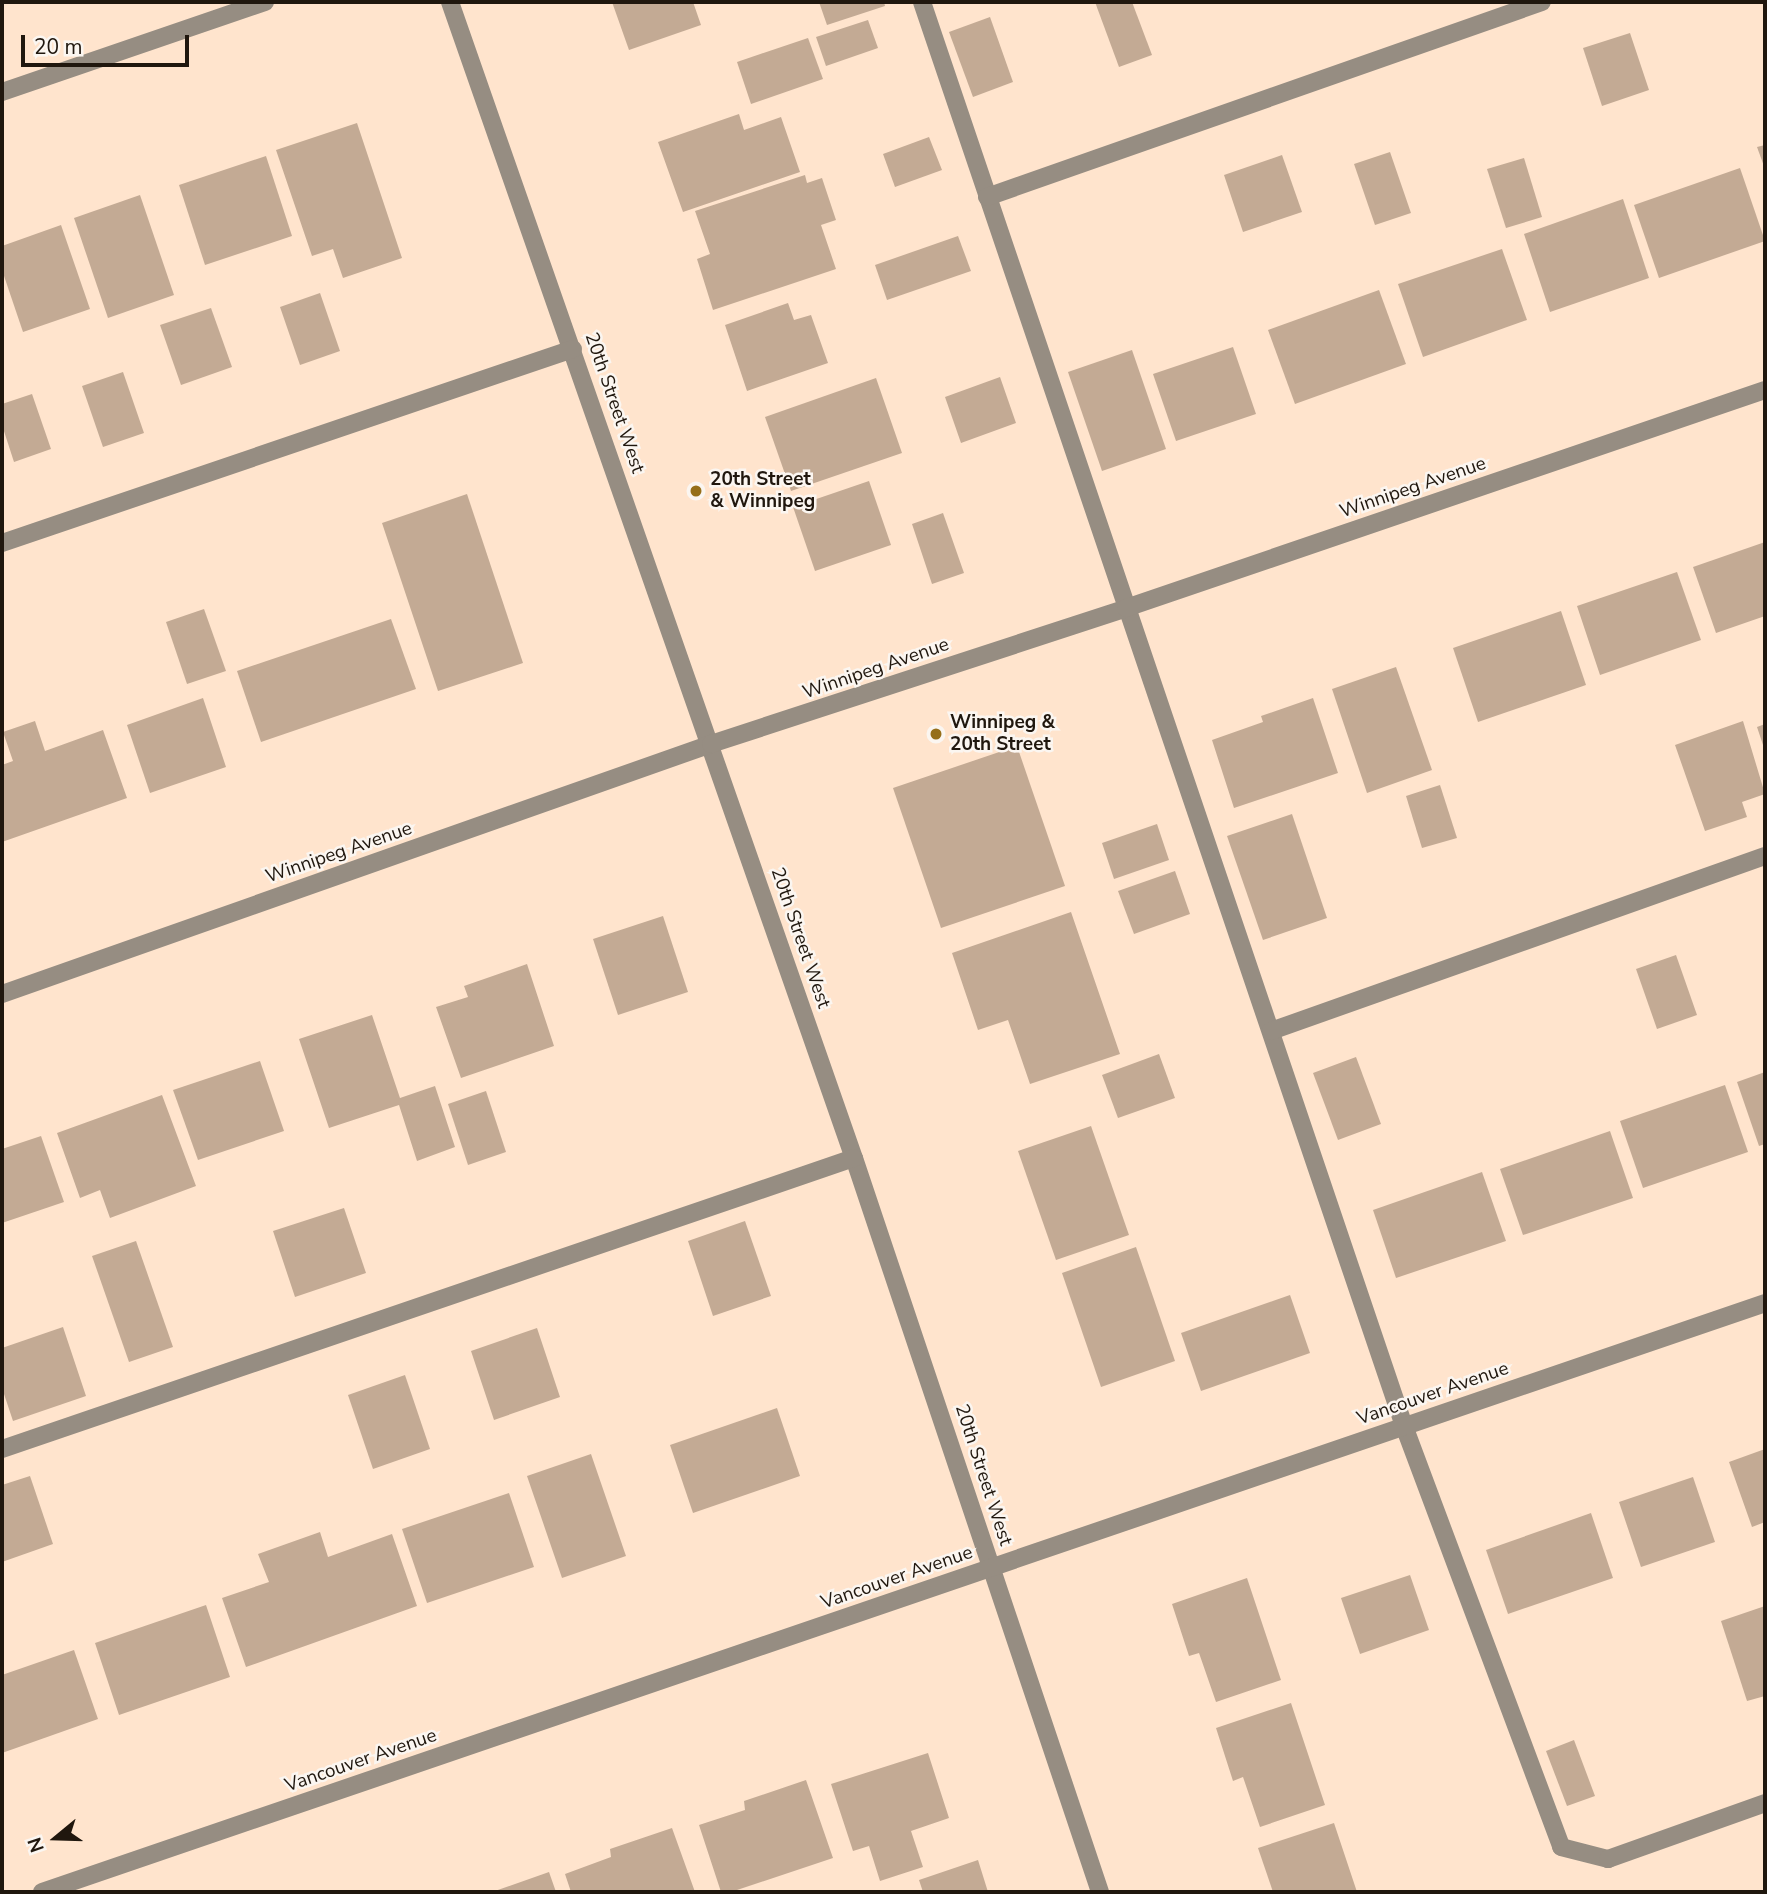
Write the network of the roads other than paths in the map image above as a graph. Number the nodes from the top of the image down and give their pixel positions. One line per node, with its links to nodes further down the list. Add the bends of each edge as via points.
1 (265, 2): 5 (street)
2 (450, 2): 7 (street, 20th Street West)
3 (922, 2): 6 (street)
4 (1542, 2): 6 (street)
5 (2, 92)
6 (986, 197): 10 (street)
7 (573, 349): 9 (street); 11 (street, 20th Street West)
8 (1765, 390): 10 (street, Winnipeg Avenue)
9 (2, 543)
10 (1126, 608): 11 (street, Winnipeg Avenue); 14 (street)
11 (711, 744): 13 (street, Winnipeg Avenue); 15 (street, 20th Street West)
12 (1765, 856): 14 (street)
13 (2, 994)
14 (1271, 1031): 17 (street)
15 (854, 1158): 18 (street); 19 (street, 20th Street West)
16 (1765, 1303): 17 (street, Vancouver Avenue)
17 (1404, 1426): 19 (street, Vancouver Avenue); 20 (street, via 1561,1847 1608,1859)
18 (2, 1448)
19 (992, 1569): 21 (street, Vancouver Avenue); 22 (street, 20th Street West)
20 (1765, 1803)
21 (42, 1892)
22 (1100, 1892)

